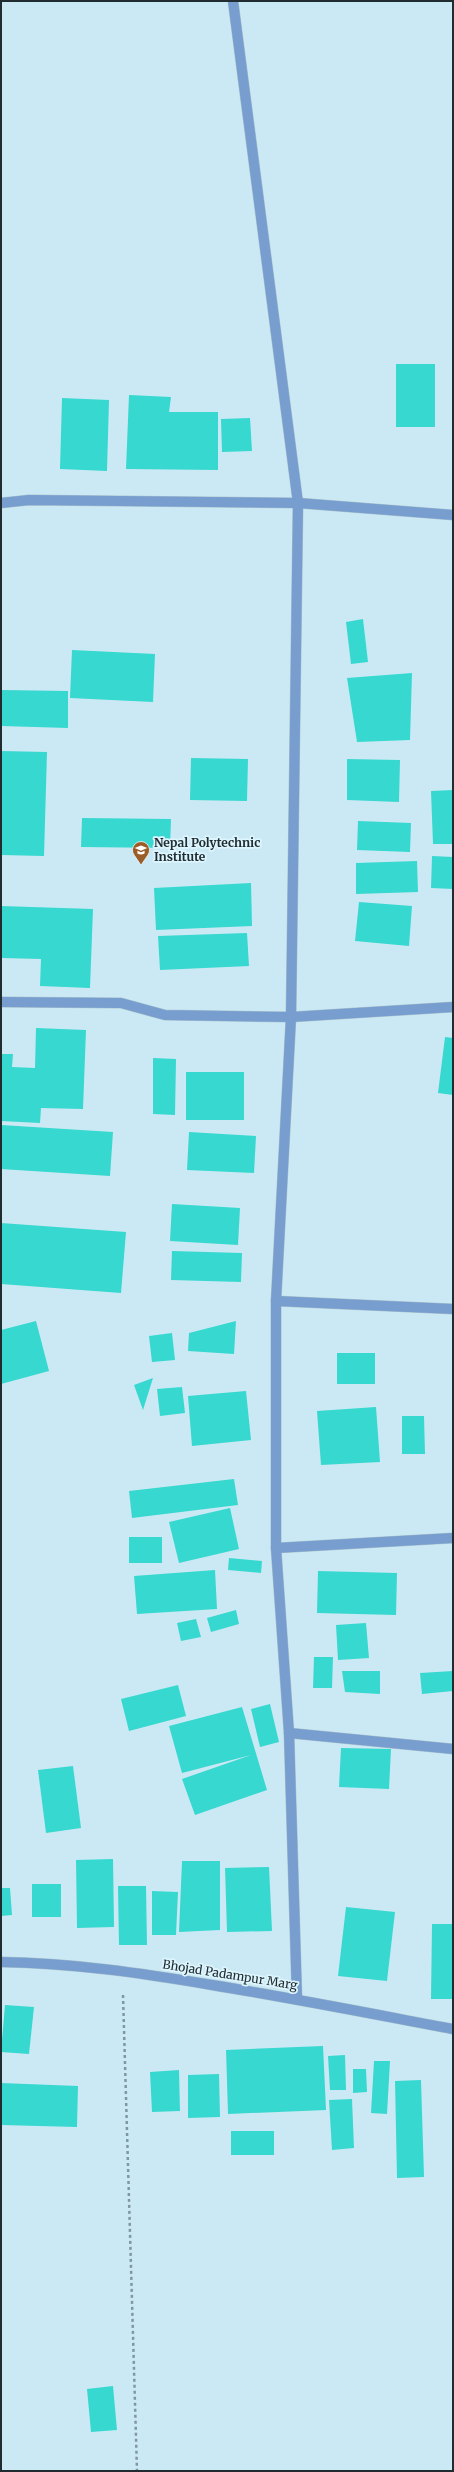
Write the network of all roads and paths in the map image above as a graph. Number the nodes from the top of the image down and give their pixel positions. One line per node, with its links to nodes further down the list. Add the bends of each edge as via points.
1 (233, 1): 3 (street)
2 (1, 503): 3 (street, via 29,500)
3 (298, 503): 4 (street); 7 (street)
4 (453, 515)
5 (1, 1002): 7 (street, via 121,1003 165,1015)
6 (453, 1007): 7 (street)
7 (291, 1017): 8 (street)
8 (276, 1301): 9 (street); 11 (street)
9 (453, 1309)
10 (453, 1538): 11 (street)
11 (276, 1548): 12 (street)
12 (289, 1734): 13 (street); 16 (street)
13 (453, 1749)
14 (1, 1962): 15 (street, Bhojad Padampur Marg, via 48,1963)
15 (122, 1970): 16 (street, Bhojad Padampur Marg); 18 (path)
16 (297, 1999): 17 (street, Bhojad Padampur Marg)
17 (453, 2029)
18 (136, 2471)

